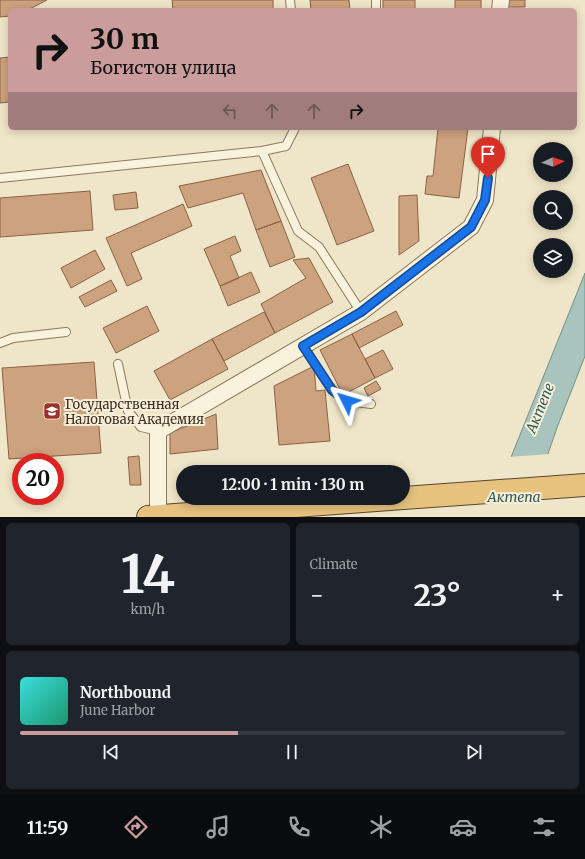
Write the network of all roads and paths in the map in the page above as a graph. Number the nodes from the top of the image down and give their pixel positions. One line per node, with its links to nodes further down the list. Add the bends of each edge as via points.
1 (295, 130): 3 (lane, via 286,146)
2 (492, 130): 5 (street, via 485,200 471,227)
3 (262, 151): 4 (lane); 5 (lane, via 298,231 319,247)
4 (0, 178)
5 (361, 312): 8 (street)
6 (66, 332): 7 (lane, via 13,338)
7 (0, 343)
8 (303, 346): 10 (lane, via 332,390 347,401); 11 (street)
9 (118, 364): 11 (lane, via 128,411 141,427)
10 (371, 404)
11 (158, 431): 16 (street)
12 (578, 485): 13 (highway)
13 (410, 497)
14 (306, 505): 15 (highway)
15 (204, 515): 16 (highway)
16 (153, 517)

